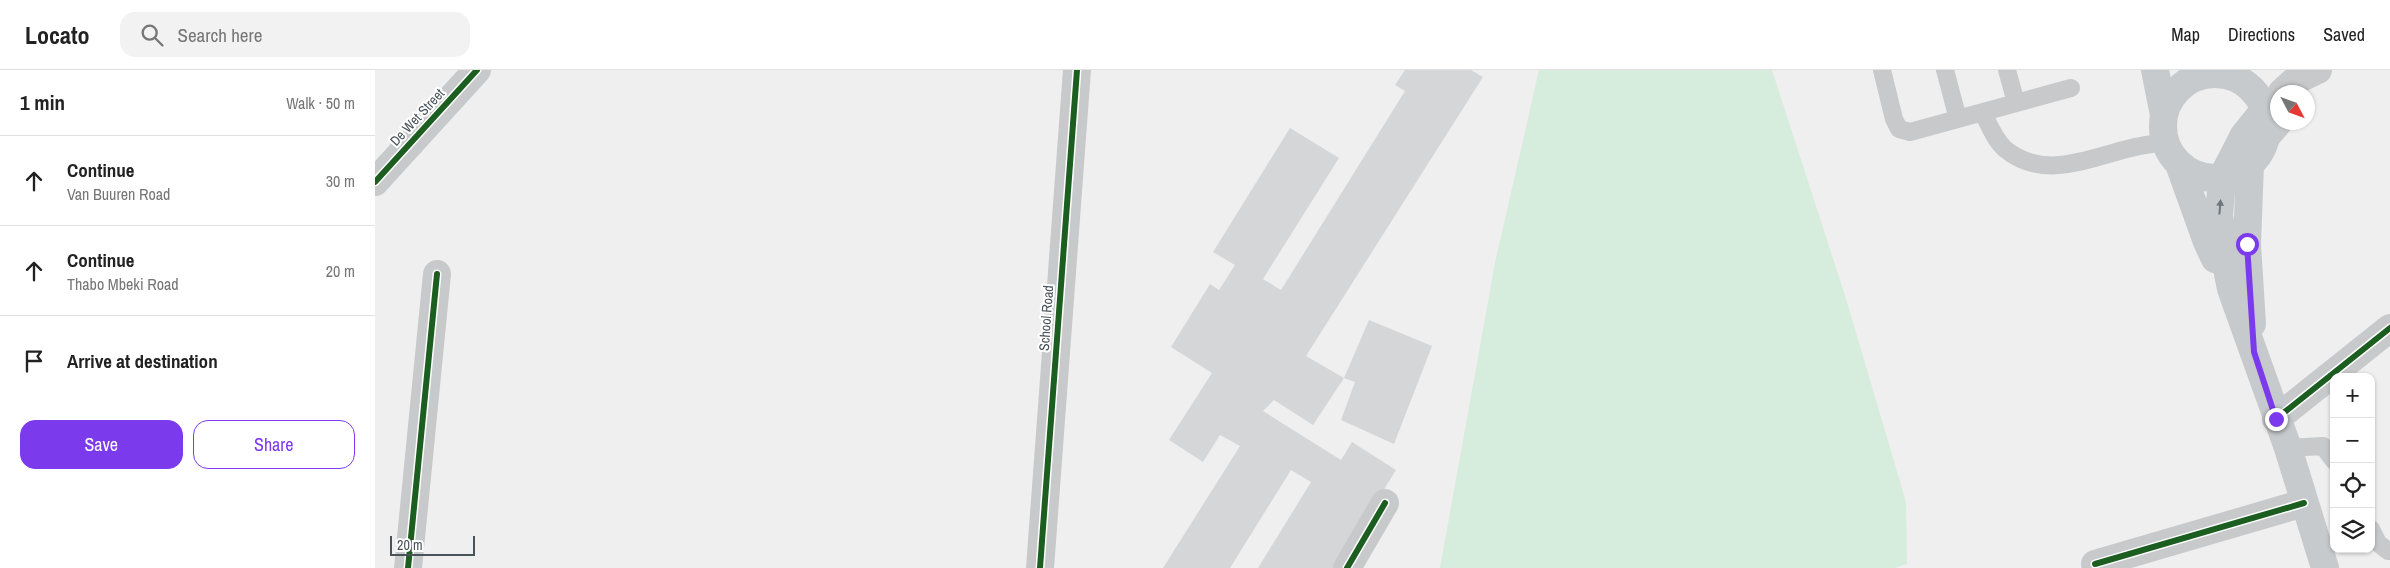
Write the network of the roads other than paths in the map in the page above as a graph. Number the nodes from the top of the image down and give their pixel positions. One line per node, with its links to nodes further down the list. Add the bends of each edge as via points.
1 (477, 70): 23 (street, De Wet Street)
2 (1077, 70): 38 (street, School Road)
3 (1882, 70): 18 (lane, via 1899,129 1910,132)
4 (1945, 70): 18 (lane)
5 (2007, 70): 13 (lane)
6 (2155, 70): 16 (main road)
7 (2318, 70): 10 (street)
8 (2326, 70): 11 (street)
9 (2211, 72): 14 (main road, via 2240,81); 16 (main road, via 2190,80 2177,90)
10 (2291, 85)
11 (2312, 85)
12 (2071, 88): 13 (lane)
13 (2016, 103): 15 (lane)
14 (2270, 108)
15 (1983, 113): 18 (lane); 20 (lane, via 2004,148 2022,160 2038,164 2061,166 2131,148)
16 (2164, 115): 20 (main road)
17 (2270, 115): 22 (main road, via 2244,135)
18 (1958, 119)
19 (2270, 123): 21 (main road, via 2260,152)
20 (2172, 153): 22 (main road, via 2189,171 2205,177); 25 (main road, via 2207,242)
21 (2250, 164): 22 (main road); 27 (main road, via 2247,244)
22 (2222, 178): 25 (main road, one-way to 22, via 2219,216)
23 (375, 182)
24 (437, 274): 37 (street)
25 (2231, 290): 27 (main road)
26 (2390, 328): 28 (street)
27 (2254, 352): 28 (main road)
28 (2276, 419): 29 (main road)
29 (2288, 448): 30 (lane, via 2323,446); 32 (main road)
30 (2330, 456)
31 (1385, 503): 39 (street)
32 (2304, 503): 35 (street); 36 (main road)
33 (2375, 537): 34 (lane)
34 (2390, 551)
35 (2095, 564)
36 (2325, 567)
37 (408, 568)
38 (1040, 568)
39 (1347, 568)

